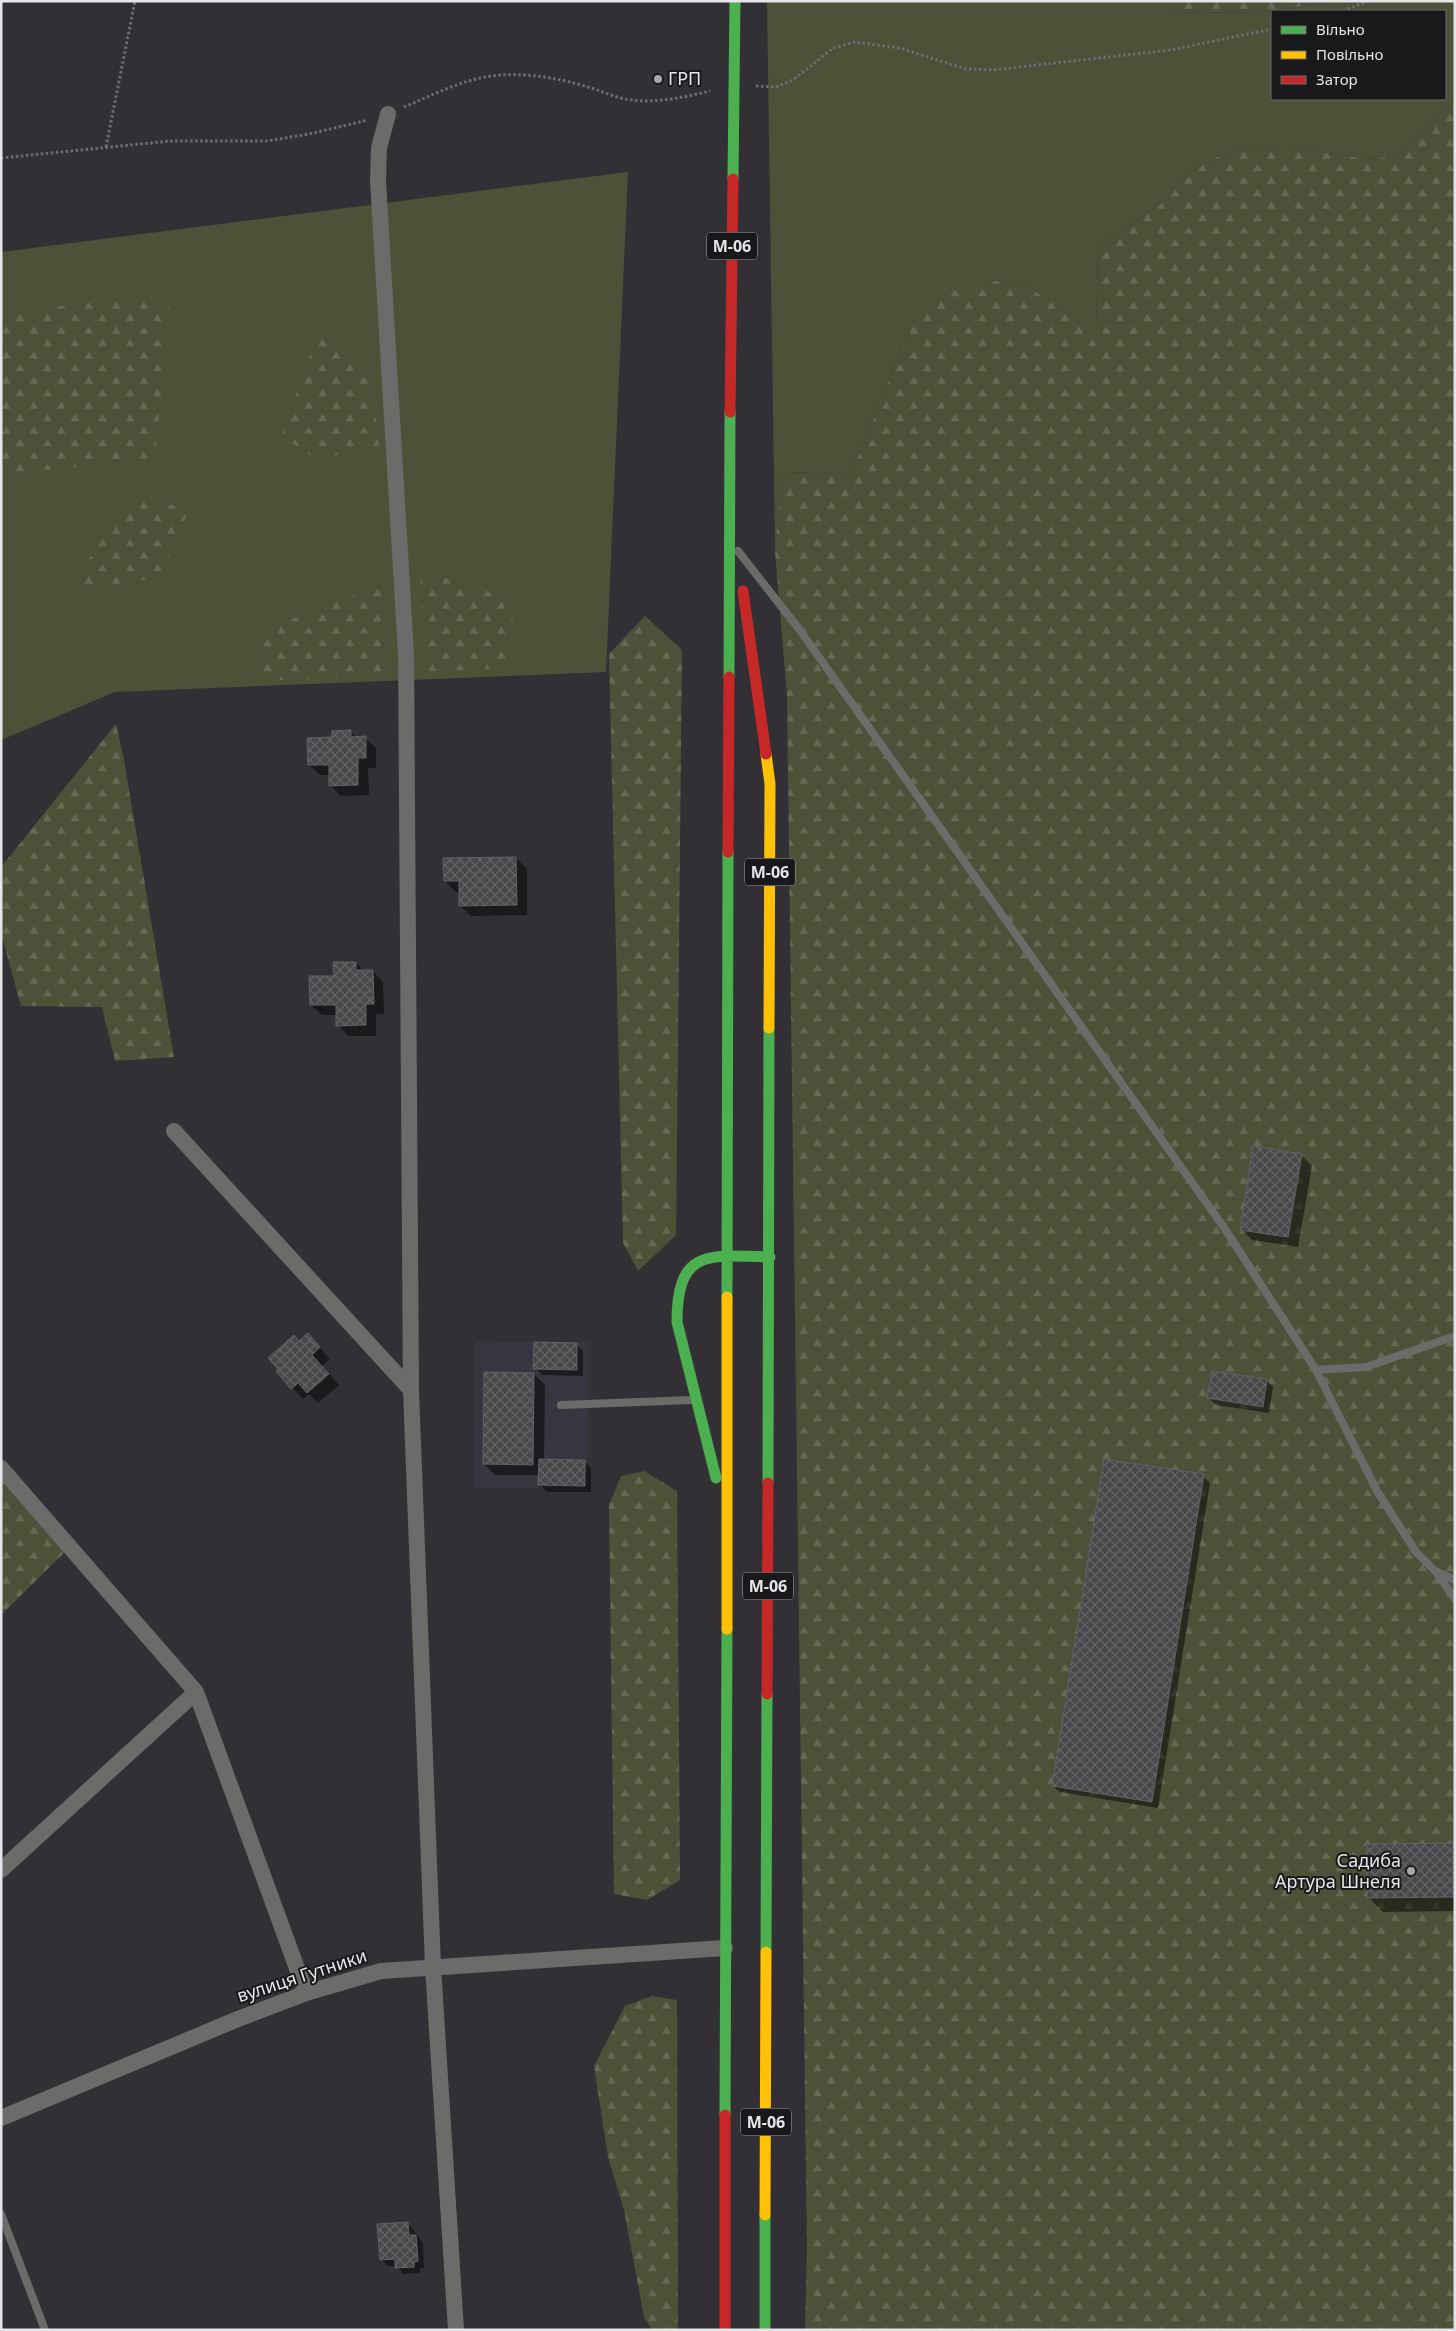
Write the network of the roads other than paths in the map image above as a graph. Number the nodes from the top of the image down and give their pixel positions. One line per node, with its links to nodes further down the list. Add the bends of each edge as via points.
1 (735, 1): 3 (highway, М-06)
2 (388, 114): 10 (street, via 379,148 378,181 406,654)
3 (729, 490): 4 (highway, М-06); 6 (highway, М-06)
4 (738, 551): 7 (highway, М-06, via 770,784); 9 (lane, via 799,629 1225,1229)
5 (174, 1131): 10 (street)
6 (728, 1256): 7 (highway); 11 (highway, via 703,1259 686,1270 678,1282 675,1300 677,1322); 14 (highway, М-06)
7 (770, 1257): 28 (highway, М-06)
8 (1455, 1336): 9 (lane, via 1366,1367)
9 (1316, 1370): 15 (lane, via 1377,1491 1416,1552)
10 (411, 1390): 21 (street)
11 (696, 1400): 12 (lane); 14 (highway)
12 (561, 1405)
13 (1, 1468): 18 (street)
14 (726, 1515): 20 (highway, М-06)
15 (1435, 1570): 16 (lane); 17 (lane)
16 (1455, 1580)
17 (1455, 1599)
18 (196, 1692): 19 (street); 22 (street)
19 (1, 1870)
20 (725, 1948): 21 (street, вулиця Гутники); 27 (highway, М-06)
21 (433, 1967): 22 (street, вулиця Гутники, via 381,1971); 26 (street)
22 (306, 1993): 23 (street, вулиця Гутники)
23 (1, 2118)
24 (1, 2214): 25 (lane)
25 (45, 2330)
26 (456, 2330)
27 (725, 2330)
28 (766, 2330)

